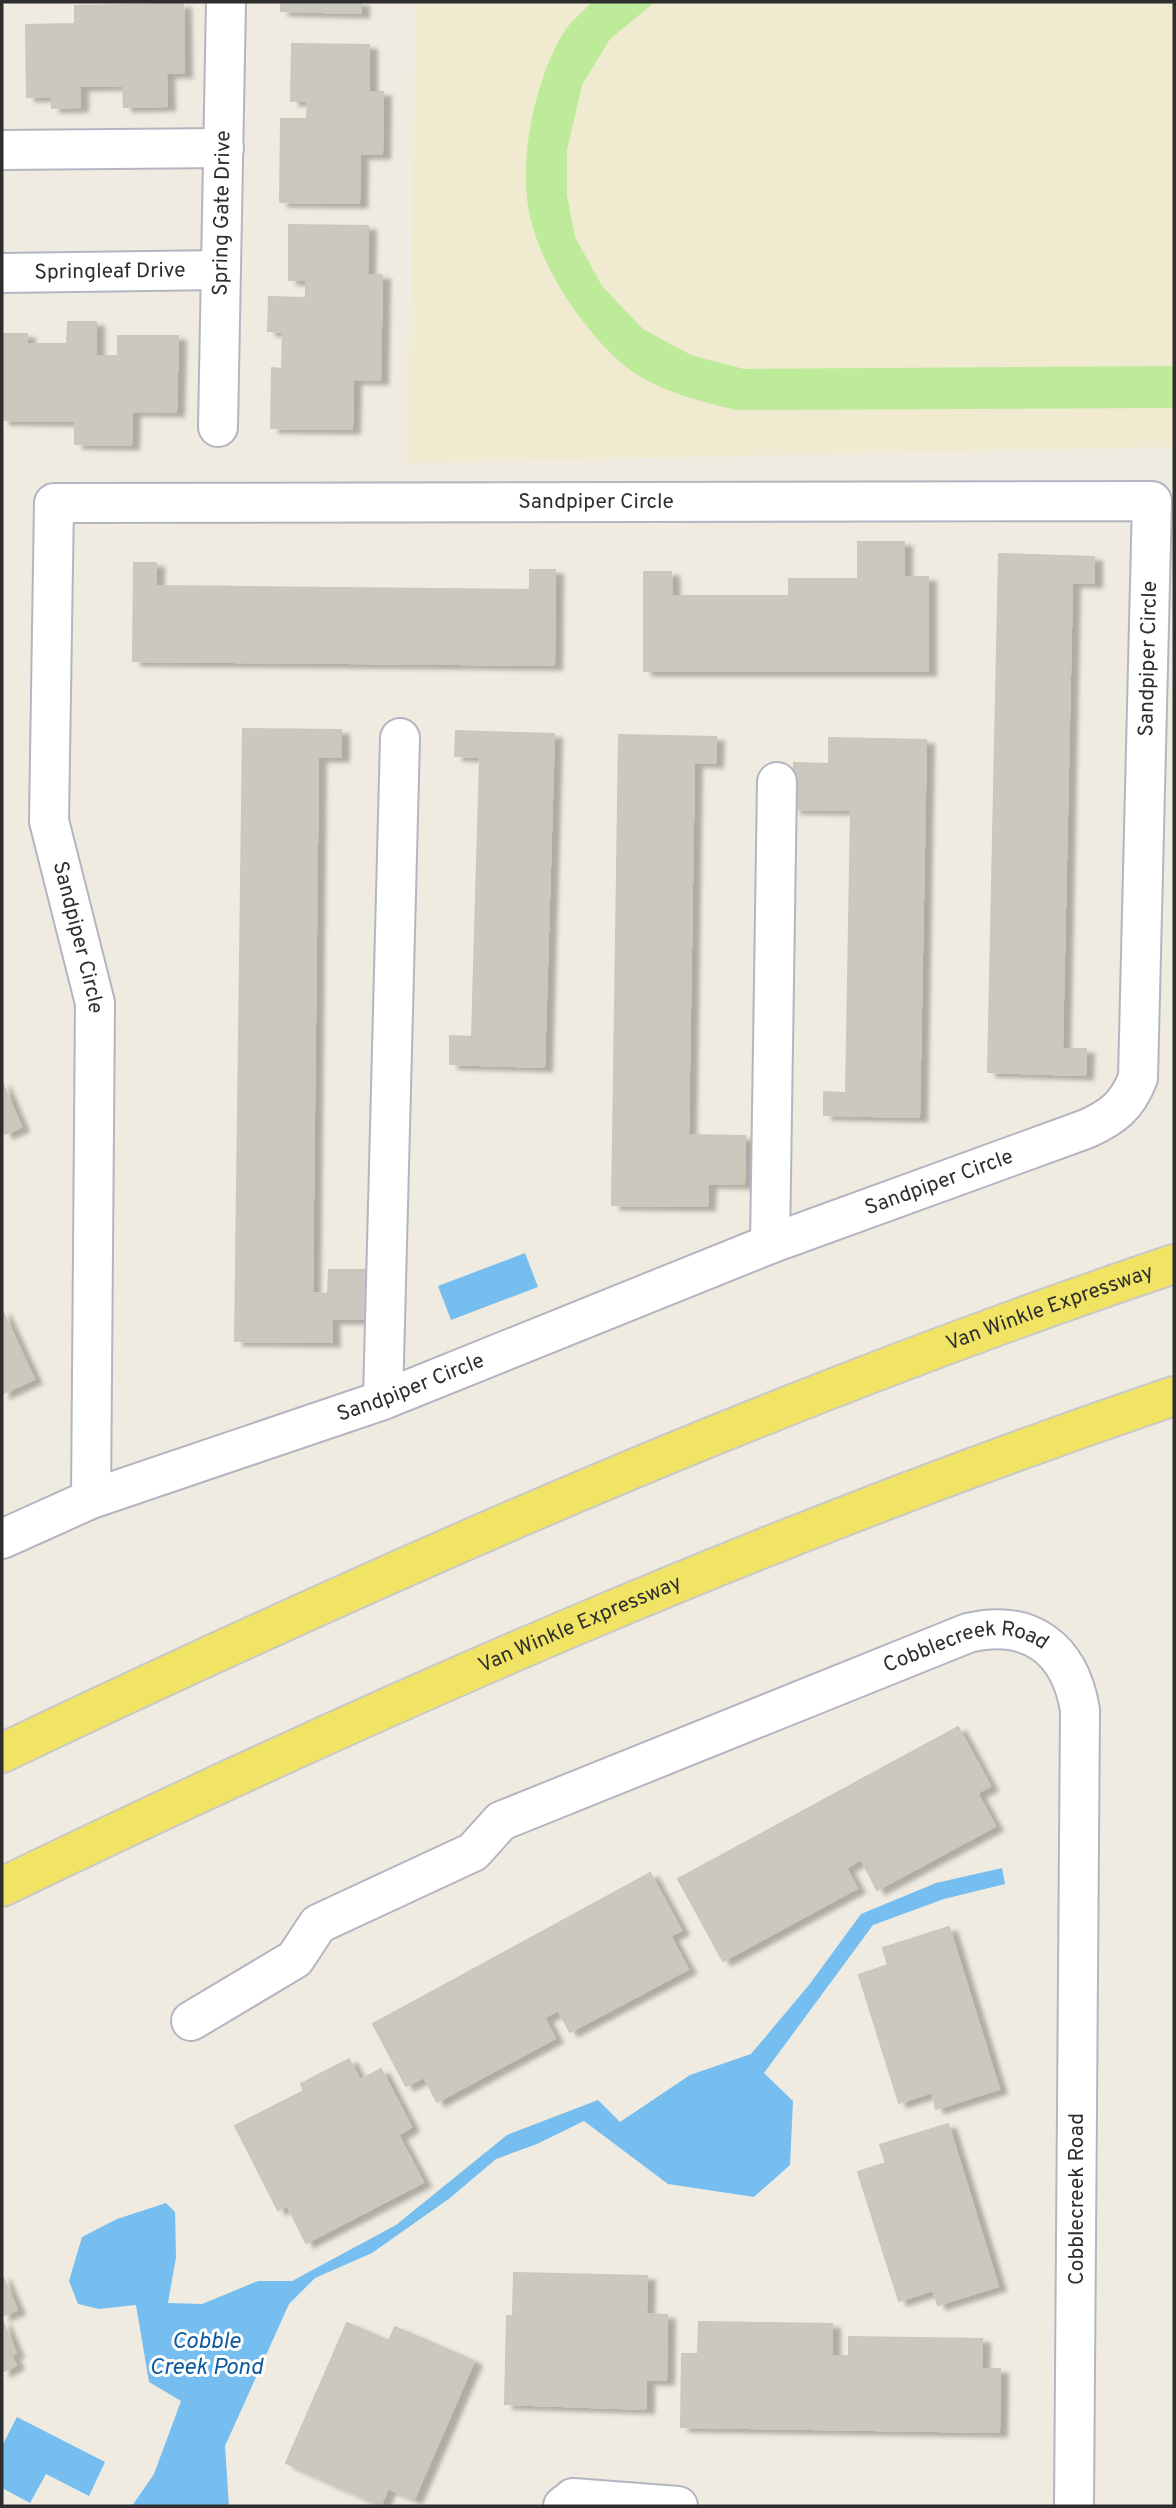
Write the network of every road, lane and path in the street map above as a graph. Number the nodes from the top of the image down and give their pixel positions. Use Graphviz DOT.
graph roads {
  1 [pos="226,2"];
  2 [pos="224,148"];
  3 [pos="2,150"];
  4 [pos="221,270"];
  5 [pos="2,273"];
  6 [pos="218,427"];
  7 [pos="400,738"];
  8 [pos="777,782"];
  9 [pos="770,1244"];
  10 [pos="1174,1264"];
  11 [pos="1174,1396"];
  12 [pos="383,1400"];
  13 [pos="91,1499"];
  14 [pos="2,1539"];
  15 [pos="2,1753"];
  16 [pos="2,1887"];
  17 [pos="191,2021"];
  18 [pos="563,2506"];
  19 [pos="678,2506"];
  20 [pos="1074,2506"];
  1 -- 2 [label="street, Spring Gate Drive"];
  2 -- 3 [label="street"];
  2 -- 4 [label="street, Spring Gate Drive"];
  4 -- 5 [label="street, Springleaf Drive"];
  4 -- 6 [label="street, Spring Gate Drive"];
  7 -- 12 [label="street"];
  8 -- 9 [label="street"];
  9 -- 12 [label="street, Sandpiper Circle"];
  9 -- 13 [label="street, Sandpiper Circle"];
  10 -- 15 [label="main road, Van Winkle Expressway"];
  11 -- 16 [label="main road, Van Winkle Expressway"];
  12 -- 13 [label="street, Sandpiper Circle"];
  13 -- 14 [label="street"];
  17 -- 20 [label="street, Cobblecreek Road"];
  18 -- 19 [label="street"];
}
